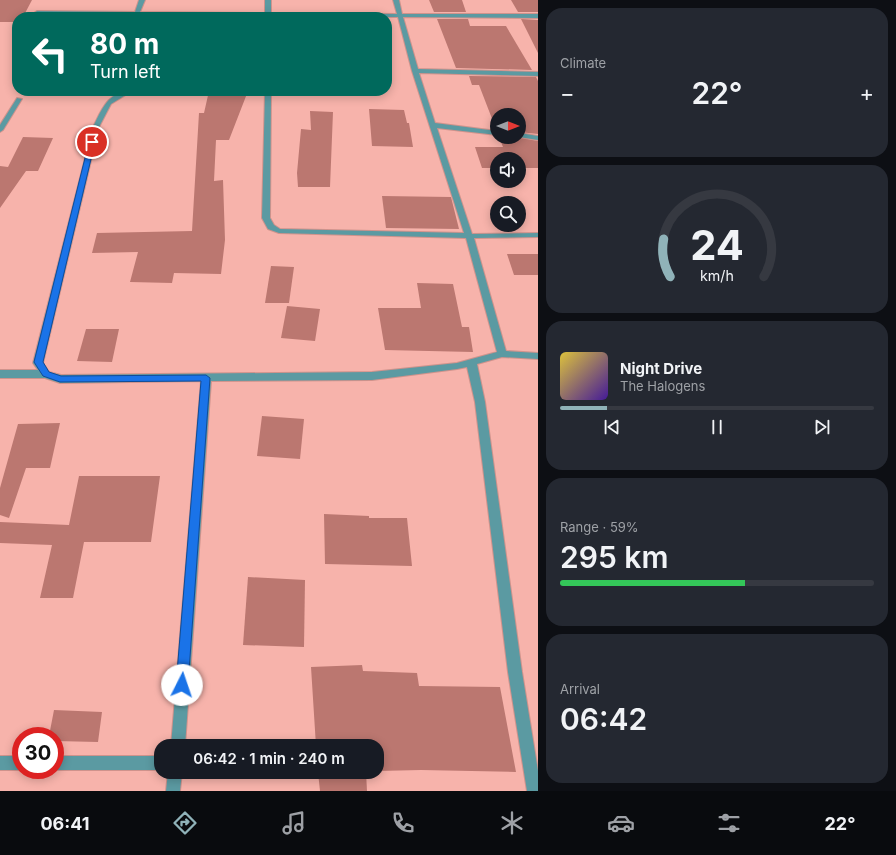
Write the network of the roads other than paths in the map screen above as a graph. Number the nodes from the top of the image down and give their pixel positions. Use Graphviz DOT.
graph roads {
  1 [pos="142,0"];
  2 [pos="268,0"];
  3 [pos="396,0"];
  4 [pos="138,12"];
  5 [pos="268,12"];
  6 [pos="392,14"];
  7 [pos="401,14"];
  8 [pos="538,16"];
  9 [pos="415,71"];
  10 [pos="538,74"];
  11 [pos="120,96"];
  12 [pos="268,96"];
  13 [pos="20,99"];
  14 [pos="433,125"];
  15 [pos="0,130"];
  16 [pos="490,132"];
  17 [pos="526,136"];
  18 [pos="538,138"];
  19 [pos="538,235"];
  20 [pos="469,236"];
  21 [pos="502,354"];
  22 [pos="538,356"];
  23 [pos="471,361"];
  24 [pos="0,374"];
  25 [pos="46,374"];
  26 [pos="206,378"];
  27 [pos="179,739"];
  28 [pos="0,763"];
  29 [pos="12,763"];
  30 [pos="64,763"];
  31 [pos="154,763"];
  32 [pos="174,779"];
  33 [pos="173,791"];
  34 [pos="534,791"];
  1 -- 4 [label="street"];
  2 -- 5 [label="street"];
  3 -- 7 [label="street"];
  6 -- 7 [label="street"];
  7 -- 8 [label="street"];
  7 -- 9 [label="street"];
  9 -- 10 [label="street"];
  9 -- 14 [label="street"];
  11 -- 25 [label="street"];
  12 -- 20 [label="street"];
  13 -- 15 [label="street"];
  14 -- 16 [label="street"];
  14 -- 20 [label="street"];
  17 -- 18 [label="street"];
  19 -- 20 [label="street"];
  20 -- 21 [label="street"];
  21 -- 22 [label="street"];
  21 -- 23 [label="street"];
  23 -- 26 [label="street"];
  23 -- 34 [label="street"];
  24 -- 25 [label="street"];
  25 -- 26 [label="street"];
  26 -- 27 [label="street"];
  28 -- 29 [label="street"];
  30 -- 31 [label="street"];
  32 -- 33 [label="street"];
}
